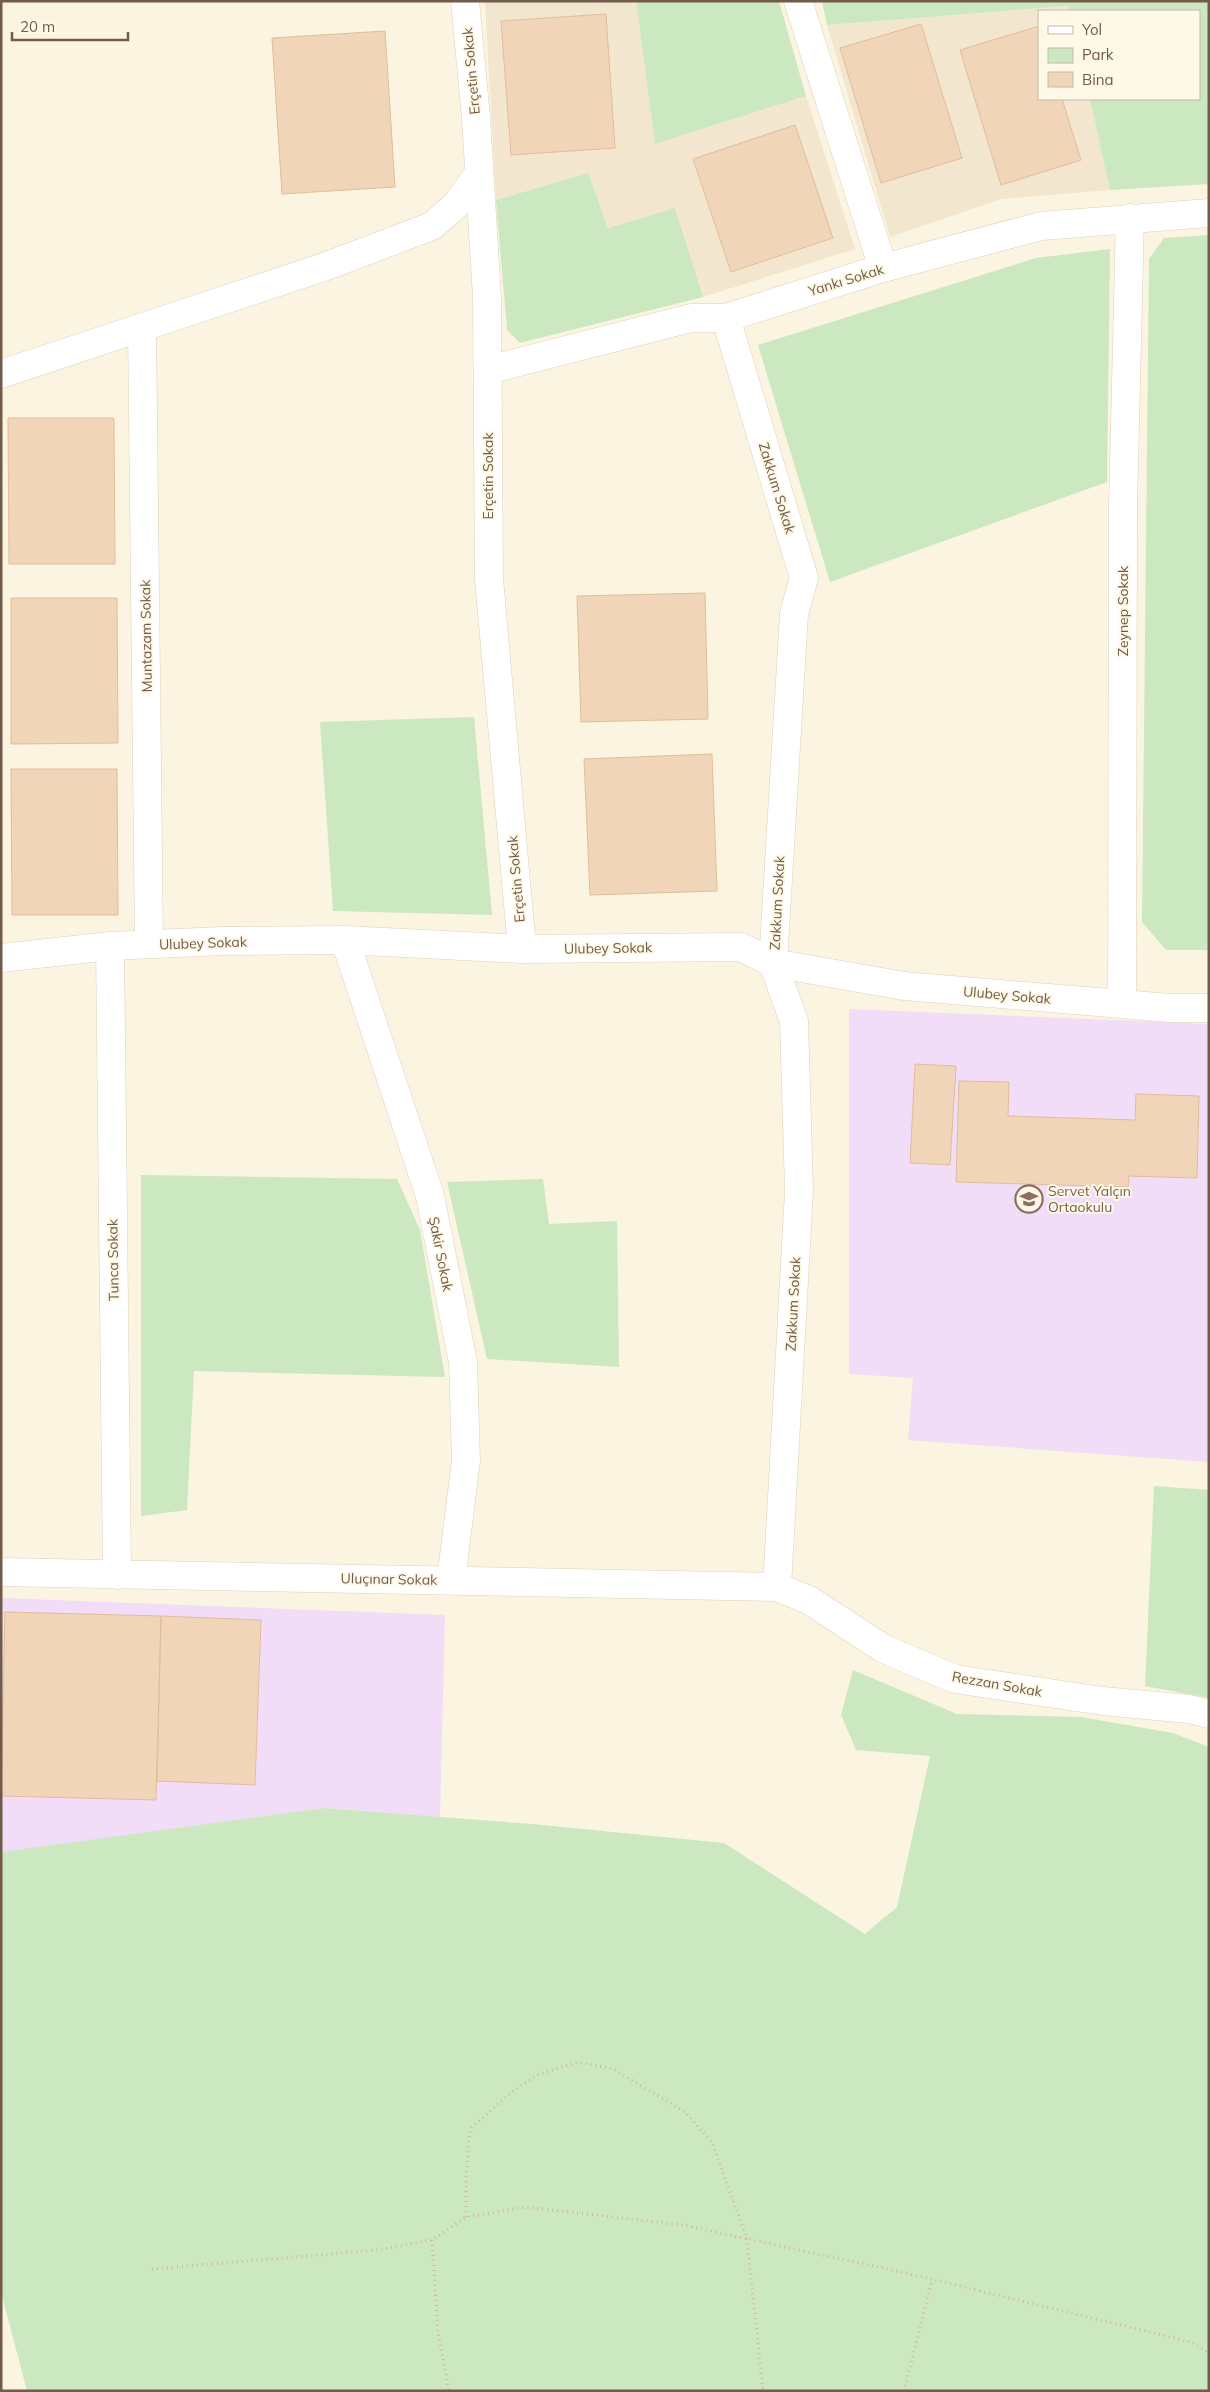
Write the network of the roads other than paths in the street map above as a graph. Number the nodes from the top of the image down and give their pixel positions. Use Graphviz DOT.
graph roads {
  1 [pos="465,1"];
  2 [pos="798,1"];
  3 [pos="479,173"];
  4 [pos="1209,213"];
  5 [pos="1130,218"];
  6 [pos="883,268"];
  7 [pos="726,318"];
  8 [pos="142,327"];
  9 [pos="488,370"];
  10 [pos="1,374"];
  11 [pos="345,940"];
  12 [pos="149,944"];
  13 [pos="110,946"];
  14 [pos="522,949"];
  15 [pos="1,958"];
  16 [pos="773,963"];
  17 [pos="1122,1004"];
  18 [pos="1209,1008"];
  19 [pos="1,1572"];
  20 [pos="116,1575"];
  21 [pos="452,1580"];
  22 [pos="776,1586"];
  23 [pos="1209,1714"];
  1 -- 3 [label="street, Erçetin Sokak"];
  2 -- 6 [label="street"];
  3 -- 8 [label="street"];
  3 -- 9 [label="street, Erçetin Sokak"];
  4 -- 5 [label="street, Yankı Sokak"];
  5 -- 6 [label="street, Yankı Sokak"];
  5 -- 17 [label="street, Zeynep Sokak"];
  6 -- 7 [label="street, Yankı Sokak"];
  7 -- 9 [label="street, Yankı Sokak"];
  7 -- 16 [label="street, Zakkum Sokak"];
  8 -- 10 [label="street"];
  8 -- 12 [label="street, Muntazam Sokak"];
  9 -- 14 [label="street, Erçetin Sokak"];
  11 -- 12 [label="street, Ulubey Sokak"];
  11 -- 14 [label="street, Ulubey Sokak"];
  11 -- 21 [label="street, Şakir Sokak"];
  12 -- 13 [label="street, Ulubey Sokak"];
  13 -- 15 [label="street, Ulubey Sokak"];
  13 -- 20 [label="street, Tunca Sokak"];
  14 -- 16 [label="street, Ulubey Sokak"];
  16 -- 17 [label="street, Ulubey Sokak"];
  16 -- 22 [label="street, Zakkum Sokak"];
  17 -- 18 [label="street, Ulubey Sokak"];
  19 -- 20 [label="street, Uluçınar Sokak"];
  20 -- 21 [label="street, Uluçınar Sokak"];
  21 -- 22 [label="street, Uluçınar Sokak"];
  22 -- 23 [label="street, Rezzan Sokak"];
}
